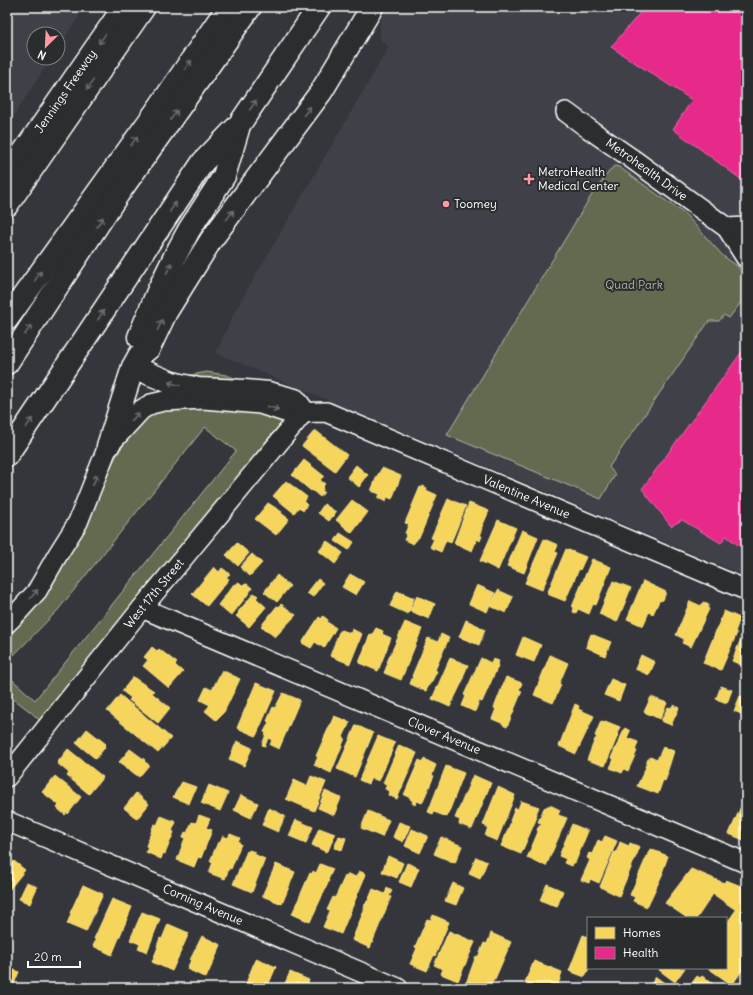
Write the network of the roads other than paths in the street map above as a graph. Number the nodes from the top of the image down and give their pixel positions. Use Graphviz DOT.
graph roads {
  1 [pos="124,7"];
  2 [pos="144,7"];
  3 [pos="228,7"];
  4 [pos="250,7"];
  5 [pos="319,7"];
  6 [pos="372,7"];
  7 [pos="77,103"];
  8 [pos="55,106"];
  9 [pos="566,112"];
  10 [pos="239,125"];
  11 [pos="7,162"];
  12 [pos="7,176"];
  13 [pos="7,185"];
  14 [pos="7,205"];
  15 [pos="746,227"];
  16 [pos="726,228"];
  17 [pos="746,258"];
  18 [pos="7,319"];
  19 [pos="136,362"];
  20 [pos="7,363"];
  21 [pos="304,412"];
  22 [pos="108,446"];
  23 [pos="7,455"];
  24 [pos="746,590"];
  25 [pos="142,608"];
  26 [pos="7,623"];
  27 [pos="7,777"];
  28 [pos="7,821"];
  29 [pos="746,863"];
  30 [pos="398,988"];
  1 -- 8 [label="highway, Jennings Freeway, one-way"];
  2 -- 7 [label="highway, one-way"];
  18 -- 3 [label="highway, one-way"];
  20 -- 4 [label="highway, one-way"];
  10 -- 5 [label="highway, one-way"];
  19 -- 6 [label="highway, one-way"];
  7 -- 13 [label="highway"];
  7 -- 14 [label="highway"];
  8 -- 11 [label="highway"];
  8 -- 12 [label="highway, Jennings Freeway"];
  9 -- 16 [label="street, Metrohealth Drive"];
  19 -- 10 [label="highway, one-way"];
  23 -- 10 [label="highway, one-way"];
  15 -- 16 [label="street"];
  16 -- 17 [label="street, Metrohealth Drive"];
  21 -- 19 [label="highway, one-way"];
  19 -- 22 [label="highway"];
  22 -- 21 [label="street, Valentine Avenue, one-way"];
  21 -- 24 [label="street, Valentine Avenue"];
  21 -- 25 [label="street, West 17th Street"];
  26 -- 22 [label="street, one-way"];
  25 -- 27 [label="street, West 17th Street"];
  25 -- 29 [label="street, Clover Avenue"];
  28 -- 30 [label="street, Corning Avenue"];
}
